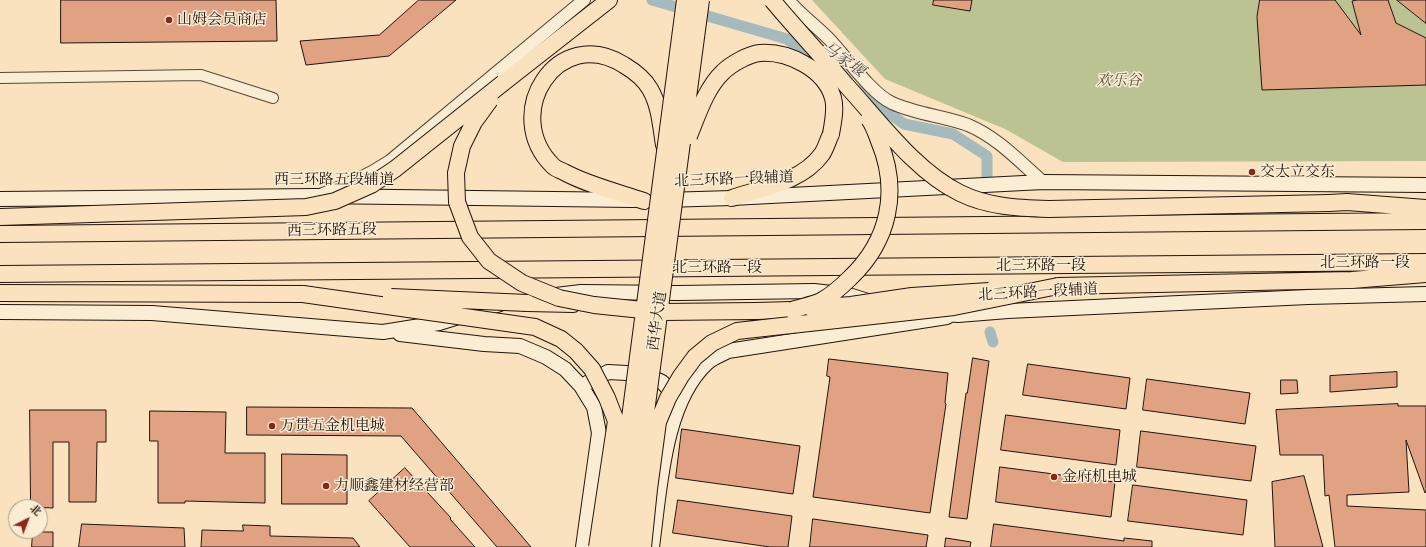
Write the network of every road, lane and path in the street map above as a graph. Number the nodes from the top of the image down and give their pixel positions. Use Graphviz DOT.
graph roads {
  1 [pos="584,0"];
  2 [pos="609,0"];
  3 [pos="685,0"];
  4 [pos="702,0"];
  5 [pos="772,0"];
  6 [pos="788,0"];
  7 [pos="0,78"];
  8 [pos="841,79"];
  9 [pos="503,83"];
  10 [pos="272,98"];
  11 [pos="665,150"];
  12 [pos="681,154"];
  13 [pos="1043,182"];
  14 [pos="1426,185"];
  15 [pos="315,196"];
  16 [pos="732,198"];
  17 [pos="0,199"];
  18 [pos="667,200"];
  19 [pos="644,201"];
  20 [pos="1426,208"];
  21 [pos="0,217"];
  22 [pos="1426,221"];
  23 [pos="0,234"];
  24 [pos="1426,262"];
  25 [pos="0,274"];
  26 [pos="1426,274"];
  27 [pos="1058,286"];
  28 [pos="0,293"];
  29 [pos="303,294"];
  30 [pos="1426,294"];
  31 [pos="594,305"];
  32 [pos="792,310"];
  33 [pos="0,312"];
  34 [pos="958,315"];
  35 [pos="383,332"];
  36 [pos="581,386"];
  37 [pos="681,402"];
  38 [pos="616,421"];
  39 [pos="658,422"];
  40 [pos="630,472"];
  41 [pos="625,509"];
  42 [pos="583,547"];
  43 [pos="598,547"];
  44 [pos="613,547"];
  45 [pos="628,547"];
  46 [pos="640,547"];
  47 [pos="643,547"];
  48 [pos="652,547"];
  1 -- 15 [label="street"];
  2 -- 9 [label="highway"];
  3 -- 11 [label="highway, 西华大道, bridge"];
  4 -- 12 [label="highway, 西华大道, bridge"];
  5 -- 8 [label="highway, bridge"];
  6 -- 13 [label="street"];
  7 -- 10 [label="street"];
  8 -- 20 [label="highway, bridge"];
  8 -- 32 [label="highway, bridge"];
  9 -- 21 [label="highway, bridge"];
  9 -- 31 [label="highway, bridge"];
  11 -- 19 [label="highway"];
  11 -- 40 [label="highway, 西华大道, bridge"];
  12 -- 16 [label="highway, bridge"];
  12 -- 40 [label="highway, 西华大道, bridge"];
  13 -- 14 [label="main road, 北三环路一段辅道"];
  13 -- 16 [label="main road, 北三环路一段辅道"];
  15 -- 17 [label="main road, 西三环路五段辅道"];
  15 -- 19 [label="main road, 西三环路五段辅道"];
  16 -- 18 [label="main road, 北三环路一段辅道"];
  18 -- 19 [label="main road, 西三环路五段辅道"];
  22 -- 23 [label="highway, 西三环路五段"];
  24 -- 25 [label="highway, 北三环路一段"];
  26 -- 27 [label="highway"];
  27 -- 32 [label="highway, bridge"];
  27 -- 39 [label="highway, bridge"];
  28 -- 29 [label="highway"];
  29 -- 31 [label="highway, bridge"];
  29 -- 38 [label="highway, bridge"];
  30 -- 34 [label="main road, 北三环路一段辅道"];
  31 -- 32 [label="highway, bridge"];
  33 -- 35 [label="main road"];
  34 -- 35 [label="main road, 北三环路一段辅道"];
  34 -- 37 [label="main road"];
  35 -- 36 [label="main road"];
  36 -- 37 [label="main road"];
  36 -- 42 [label="main road"];
  37 -- 48 [label="main road"];
  38 -- 40 [label="highway, bridge"];
  38 -- 43 [label="highway, bridge"];
  39 -- 40 [label="highway, bridge"];
  39 -- 47 [label="highway, bridge"];
  40 -- 41 [label="highway, 西华大道, bridge"];
  41 -- 43 [label="highway, bridge"];
  41 -- 44 [label="highway, 西华大道, bridge"];
  41 -- 45 [label="highway, 西华大道, bridge"];
  41 -- 46 [label="highway"];
}
